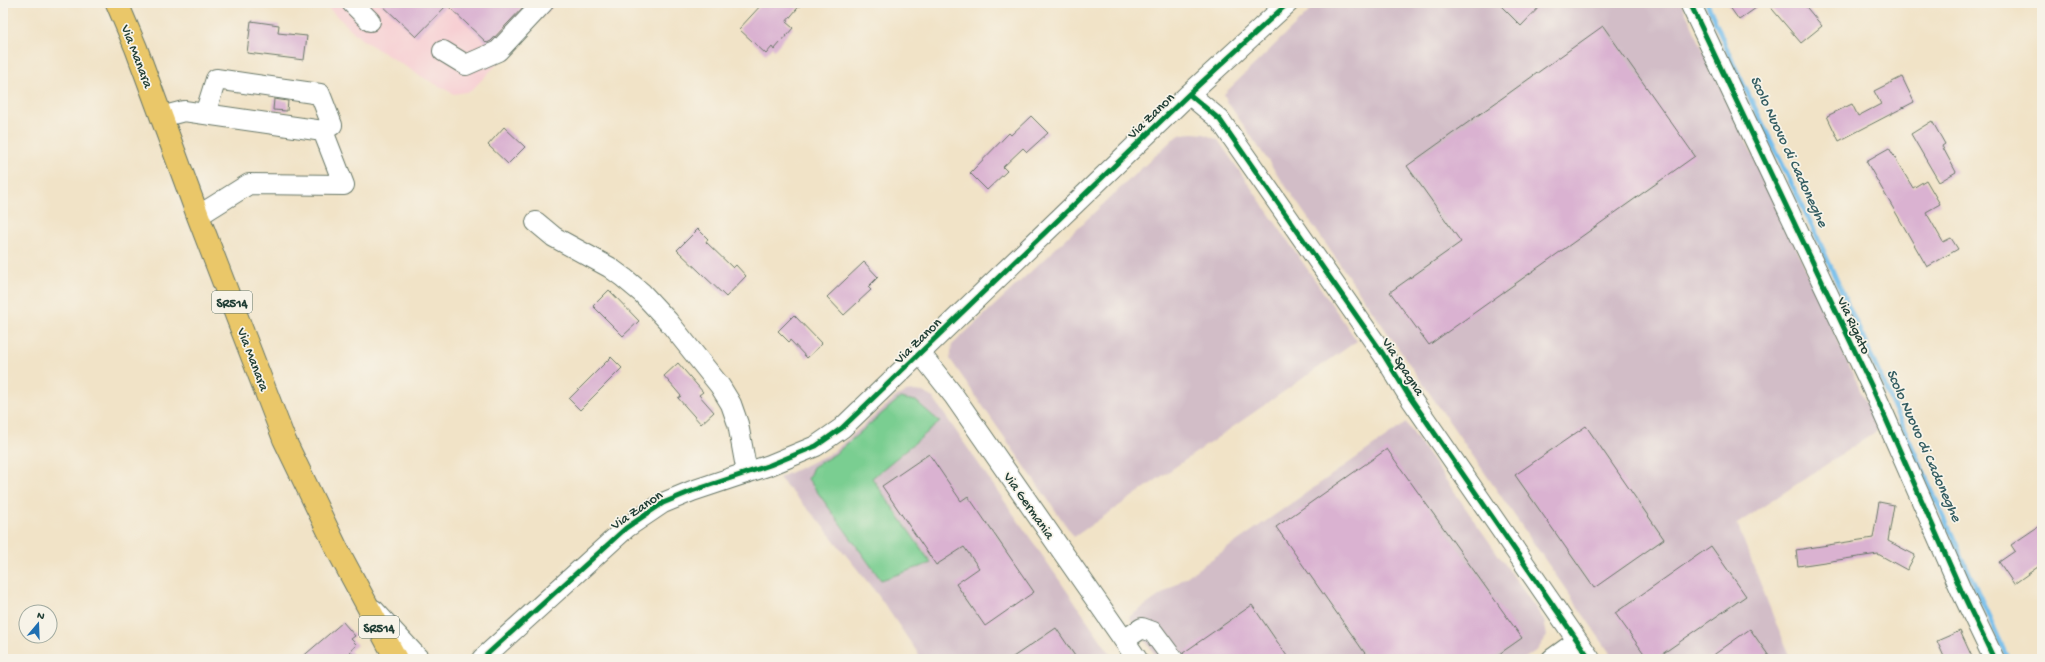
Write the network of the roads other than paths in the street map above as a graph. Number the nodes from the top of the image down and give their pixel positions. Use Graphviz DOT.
graph roads {
  1 [pos="117,3"];
  2 [pos="352,3"];
  3 [pos="543,3"];
  4 [pos="1288,3"];
  5 [pos="1690,3"];
  6 [pos="370,22"];
  7 [pos="443,51"];
  8 [pos="1189,94"];
  9 [pos="204,114"];
  10 [pos="161,117"];
  11 [pos="323,131"];
  12 [pos="198,216"];
  13 [pos="536,222"];
  14 [pos="920,353"];
  15 [pos="747,473"];
  16 [pos="361,596"];
  17 [pos="518,626"];
  18 [pos="1124,640"];
  19 [pos="1577,641"];
  20 [pos="396,659"];
  21 [pos="418,659"];
  22 [pos="472,659"];
  23 [pos="482,659"];
  24 [pos="1137,659"];
  25 [pos="1173,659"];
  26 [pos="1552,659"];
  27 [pos="1590,659"];
  28 [pos="1994,659"];
  1 -- 10 [label="main road, Via Manara / SR514"];
  2 -- 6 [label="street"];
  3 -- 7 [label="street"];
  4 -- 8 [label="street, Via Zanon"];
  5 -- 28 [label="street, Via Rigato"];
  8 -- 14 [label="street, Via Zanon"];
  8 -- 19 [label="street, Via Spagna"];
  9 -- 10 [label="street"];
  9 -- 11 [label="street"];
  9 -- 11 [label="street"];
  10 -- 12 [label="main road, Via Manara / SR514"];
  11 -- 12 [label="street"];
  12 -- 16 [label="main road, Via Manara / SR514"];
  13 -- 15 [label="street"];
  14 -- 15 [label="street, Via Zanon"];
  14 -- 18 [label="street, Via Germania"];
  15 -- 17 [label="street, Via Zanon"];
  16 -- 20 [label="main road, Via Manara / SR514"];
  16 -- 21 [label="street"];
  17 -- 22 [label="street, Via Zanon"];
  17 -- 23 [label="street, Via Zanon"];
  18 -- 24 [label="street, Via Germania"];
  18 -- 25 [label="street"];
  19 -- 26 [label="street"];
  19 -- 27 [label="street, Via Spagna"];
}
